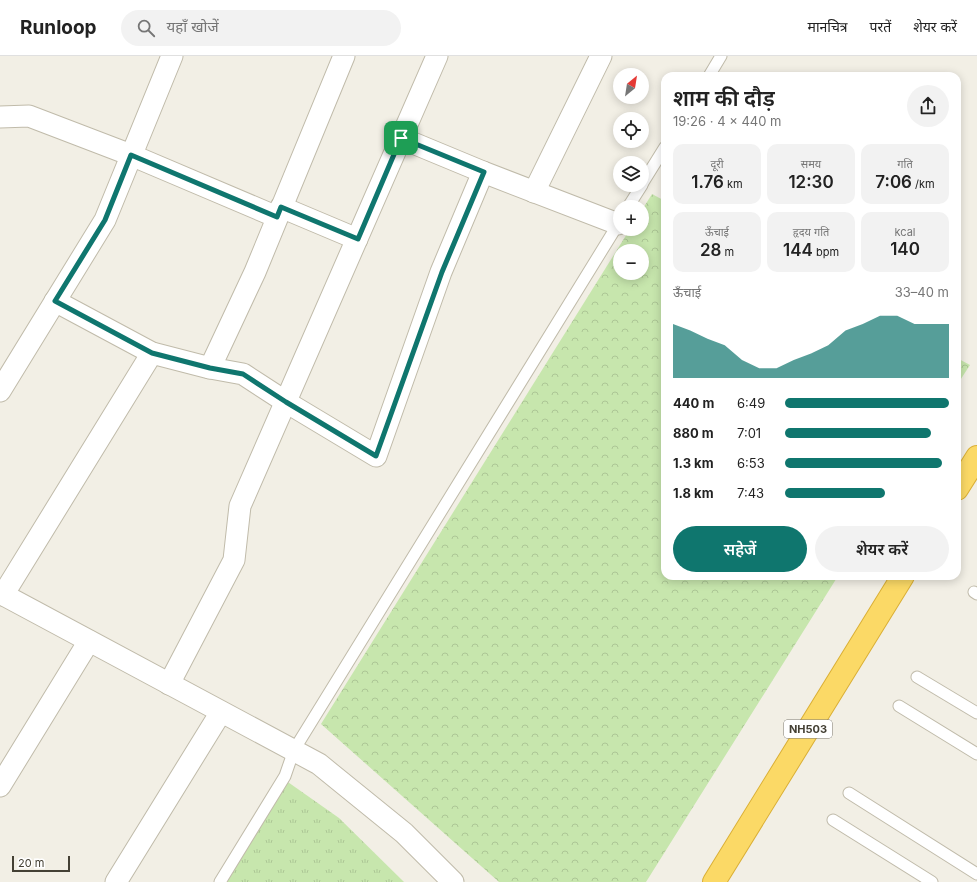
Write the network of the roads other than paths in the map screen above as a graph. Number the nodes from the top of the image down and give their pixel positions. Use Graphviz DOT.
graph roads {
  1 [pos="172,56"];
  2 [pos="344,56"];
  3 [pos="437,56"];
  4 [pos="601,56"];
  5 [pos="721,56"];
  6 [pos="711,72"];
  7 [pos="0,117"];
  8 [pos="401,138"];
  9 [pos="661,154"];
  10 [pos="131,155"];
  11 [pos="484,172"];
  12 [pos="649,173"];
  13 [pos="534,192"];
  14 [pos="279,212"];
  15 [pos="613,214"];
  16 [pos="613,232"];
  17 [pos="358,239"];
  18 [pos="55,301"];
  19 [pos="152,353"];
  20 [pos="210,368"];
  21 [pos="0,391"];
  22 [pos="286,402"];
  23 [pos="977,457"];
  24 [pos="961,483"];
  25 [pos="901,580"];
  26 [pos="1,594"];
  27 [pos="89,641"];
  28 [pos="917,678"];
  29 [pos="169,684"];
  30 [pos="899,706"];
  31 [pos="221,712"];
  32 [pos="977,713"];
  33 [pos="294,750"];
  34 [pos="977,754"];
  35 [pos="0,786"];
  36 [pos="849,793"];
  37 [pos="833,820"];
  38 [pos="977,874"];
  39 [pos="116,882"];
  40 [pos="220,882"];
  41 [pos="453,882"];
  42 [pos="714,882"];
  43 [pos="932,882"];
  1 -- 10 [label="street"];
  2 -- 14 [label="street"];
  3 -- 8 [label="street"];
  4 -- 13 [label="street"];
  5 -- 6 [label="lane"];
  7 -- 10 [label="street"];
  8 -- 11 [label="street"];
  8 -- 17 [label="street"];
  9 -- 12 [label="lane"];
  10 -- 14 [label="street"];
  10 -- 18 [label="street"];
  11 -- 13 [label="street"];
  11 -- 22 [label="street"];
  13 -- 15 [label="street"];
  14 -- 17 [label="street"];
  14 -- 20 [label="street"];
  16 -- 33 [label="lane"];
  17 -- 22 [label="street"];
  18 -- 19 [label="street"];
  18 -- 21 [label="street"];
  19 -- 20 [label="street"];
  19 -- 26 [label="street"];
  20 -- 22 [label="street"];
  22 -- 29 [label="street"];
  23 -- 24 [label="highway"];
  25 -- 42 [label="highway, NH503"];
  26 -- 27 [label="street"];
  27 -- 29 [label="street"];
  27 -- 35 [label="street"];
  28 -- 32 [label="lane"];
  29 -- 31 [label="street"];
  30 -- 34 [label="lane"];
  31 -- 33 [label="street"];
  31 -- 39 [label="street"];
  33 -- 40 [label="lane"];
  33 -- 41 [label="street"];
  36 -- 38 [label="lane"];
  37 -- 43 [label="lane"];
}
